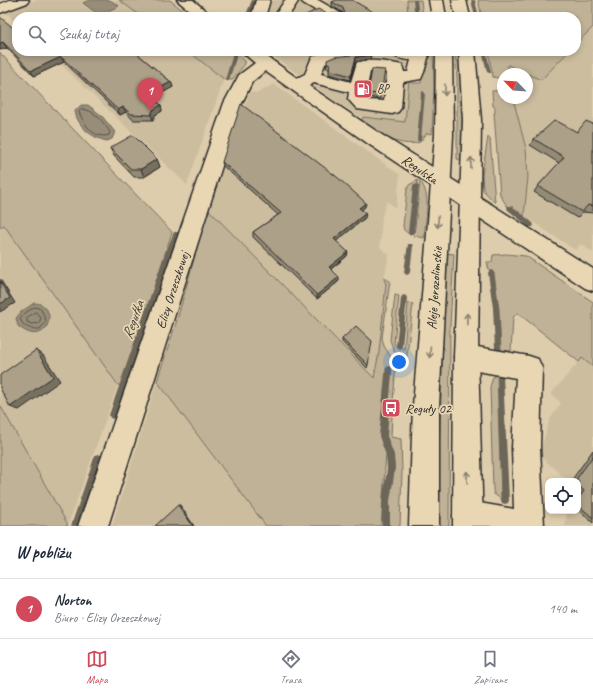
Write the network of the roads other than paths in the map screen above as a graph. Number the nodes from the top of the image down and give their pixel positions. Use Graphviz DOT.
graph roads {
  1 [pos="22,0"];
  2 [pos="184,0"];
  3 [pos="263,0"];
  4 [pos="292,0"];
  5 [pos="308,0"];
  6 [pos="436,0"];
  7 [pos="459,0"];
  8 [pos="0,9"];
  9 [pos="200,12"];
  10 [pos="259,12"];
  11 [pos="284,12"];
  12 [pos="328,12"];
  13 [pos="438,12"];
  14 [pos="462,12"];
  15 [pos="328,56"];
  16 [pos="420,56"];
  17 [pos="444,56"];
  18 [pos="467,56"];
  19 [pos="257,57"];
  20 [pos="371,58"];
  21 [pos="312,77"];
  22 [pos="391,83"];
  23 [pos="297,86"];
  24 [pos="361,89"];
  25 [pos="347,120"];
  26 [pos="441,183"];
  27 [pos="470,202"];
  28 [pos="593,281"];
  29 [pos="466,357"];
  30 [pos="468,521"];
  31 [pos="93,526"];
  32 [pos="424,526"];
  33 [pos="528,526"];
  1 -- 8 [label="main road"];
  2 -- 9 [label="main road"];
  3 -- 10 [label="main road"];
  4 -- 11 [label="main road"];
  5 -- 12 [label="main road"];
  6 -- 13 [label="main road"];
  7 -- 14 [label="main road"];
  15 -- 21 [label="main road"];
  16 -- 22 [label="main road"];
  17 -- 26 [label="main road, Aleje Jerozolimskie, one-way"];
  27 -- 18 [label="main road, one-way"];
  19 -- 23 [label="main road, Regulska"];
  19 -- 31 [label="main road, Elizy Orzeszkowej"];
  20 -- 22 [label="main road"];
  21 -- 23 [label="main road"];
  21 -- 24 [label="main road"];
  22 -- 24 [label="main road"];
  22 -- 24 [label="main road"];
  23 -- 25 [label="main road, Regulska"];
  24 -- 25 [label="main road"];
  25 -- 26 [label="main road, Regulska"];
  26 -- 27 [label="main road, Regulska"];
  26 -- 32 [label="main road, Aleje Jerozolimskie, one-way"];
  27 -- 28 [label="main road, Regulska"];
  29 -- 27 [label="main road, one-way"];
  30 -- 29 [label="main road, one-way"];
  29 -- 33 [label="main road"];
  30 -- 33 [label="main road"];
}
